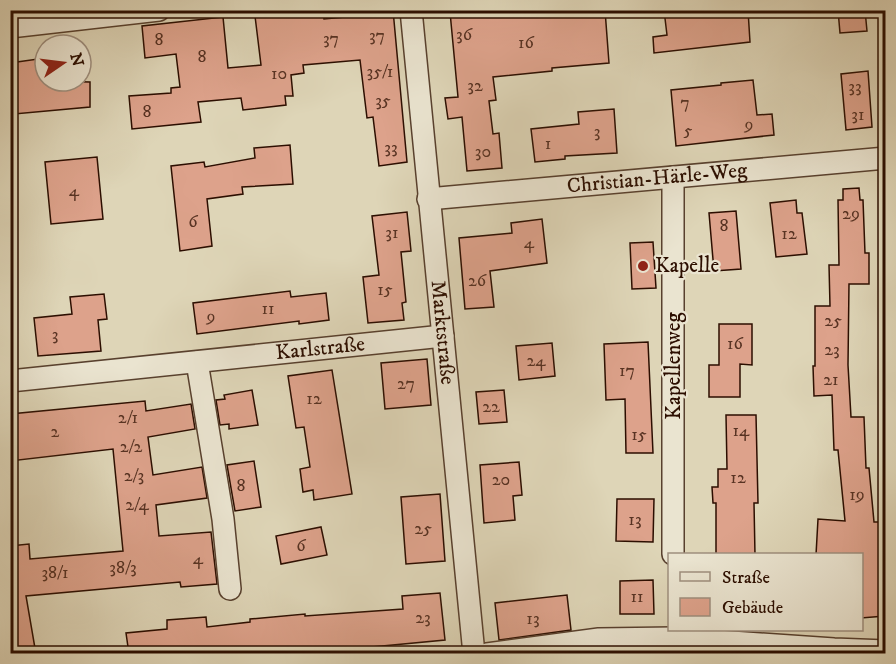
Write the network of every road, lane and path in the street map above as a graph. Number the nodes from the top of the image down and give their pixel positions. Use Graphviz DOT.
graph roads {
  1 [pos="159,10"];
  2 [pos="411,10"];
  3 [pos="10,27"];
  4 [pos="885,158"];
  5 [pos="673,177"];
  6 [pos="428,199"];
  7 [pos="443,336"];
  8 [pos="197,362"];
  9 [pos="10,381"];
  10 [pos="673,553"];
  11 [pos="230,589"];
  12 [pos="674,640"];
  13 [pos="885,651"];
  14 [pos="474,654"];
  15 [pos="487,654"];
  1 -- 3 [label="street"];
  2 -- 6 [label="street, Marktstraße"];
  4 -- 5 [label="street, Christian-Härle-Weg"];
  5 -- 6 [label="street, Christian-Härle-Weg"];
  5 -- 10 [label="street, Kapellenweg"];
  6 -- 7 [label="street, Marktstraße"];
  7 -- 8 [label="street, Karlstraße"];
  7 -- 14 [label="street, Marktstraße"];
  8 -- 9 [label="street, Karlstraße"];
  8 -- 11 [label="street"];
  12 -- 13 [label="street"];
  12 -- 15 [label="street"];
}
